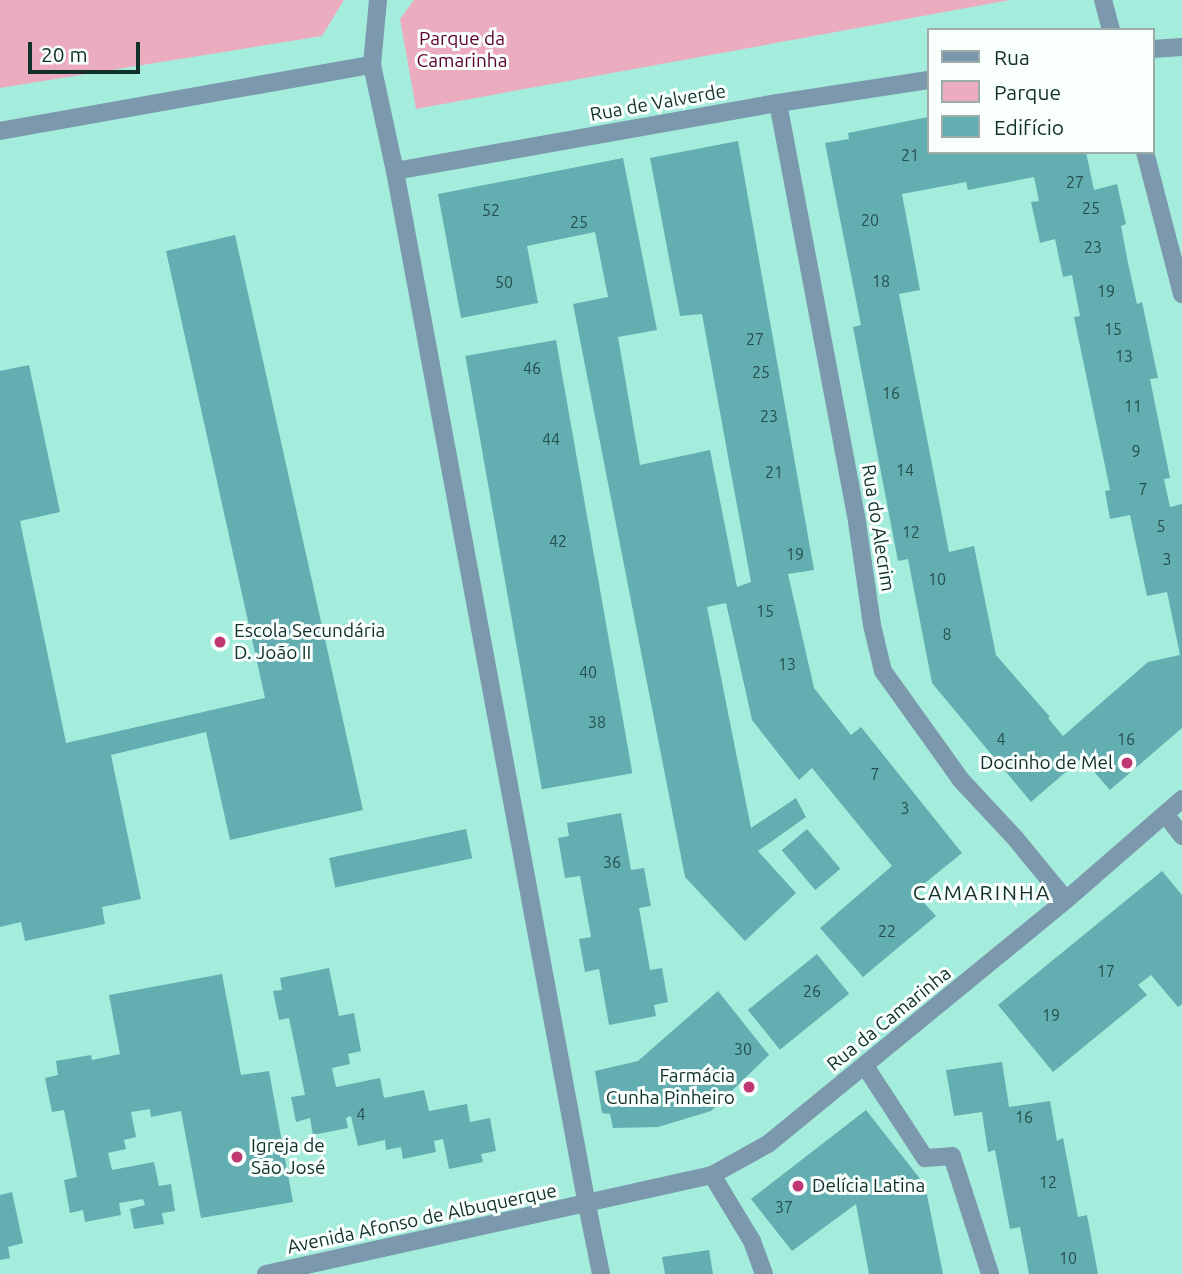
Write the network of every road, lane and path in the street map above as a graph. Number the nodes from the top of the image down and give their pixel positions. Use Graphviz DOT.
graph roads {
  1 [pos="378,0"];
  2 [pos="1103,0"];
  3 [pos="1110,28"];
  4 [pos="1182,47"];
  5 [pos="1154,49"];
  6 [pos="372,65"];
  7 [pos="926,80"];
  8 [pos="778,103"];
  9 [pos="61,120"];
  10 [pos="0,123"];
  11 [pos="0,131"];
  12 [pos="1146,154"];
  13 [pos="395,171"];
  14 [pos="1182,294"];
  15 [pos="1182,799"];
  16 [pos="1165,814"];
  17 [pos="1182,836"];
  18 [pos="1066,900"];
  19 [pos="865,1066"];
  20 [pos="712,1175"];
  21 [pos="587,1205"];
  22 [pos="266,1274"];
  23 [pos="601,1274"];
  24 [pos="764,1274"];
  25 [pos="990,1274"];
  1 -- 6 [label="street"];
  2 -- 3 [label="street"];
  4 -- 5 [label="street"];
  6 -- 9 [label="street"];
  6 -- 13 [label="street"];
  7 -- 8 [label="street, Rua de Valverde"];
  8 -- 13 [label="street, Rua de Valverde"];
  8 -- 18 [label="street, Rua do Alecrim"];
  9 -- 10 [label="street"];
  9 -- 11 [label="street"];
  12 -- 14 [label="street"];
  13 -- 21 [label="street"];
  15 -- 16 [label="street, Rua da Camarinha"];
  16 -- 17 [label="street"];
  16 -- 18 [label="street, Rua da Camarinha"];
  18 -- 19 [label="street, Rua da Camarinha"];
  19 -- 20 [label="street, Rua da Camarinha"];
  19 -- 25 [label="street"];
  20 -- 21 [label="street, Rua da Camarinha"];
  20 -- 24 [label="street"];
  21 -- 22 [label="street, Avenida Afonso de Albuquerque"];
  21 -- 23 [label="street"];
}
